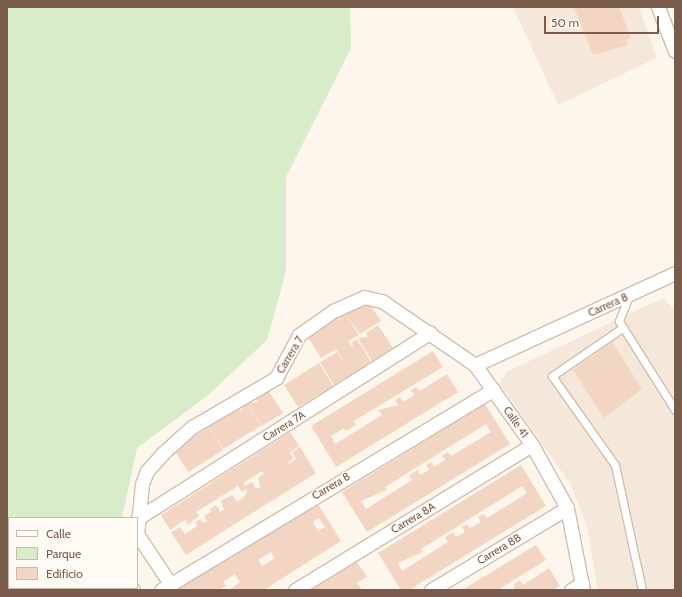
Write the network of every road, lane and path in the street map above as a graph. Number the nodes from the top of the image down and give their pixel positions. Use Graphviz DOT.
graph roads {
  1 [pos="658,7"];
  2 [pos="675,51"];
  3 [pos="675,273"];
  4 [pos="629,296"];
  5 [pos="382,301"];
  6 [pos="622,328"];
  7 [pos="430,333"];
  8 [pos="475,365"];
  9 [pos="493,390"];
  10 [pos="675,410"];
  11 [pos="532,445"];
  12 [pos="567,508"];
  13 [pos="138,518"];
  14 [pos="138,537"];
  15 [pos="165,586"];
  16 [pos="578,588"];
  17 [pos="295,590"];
  18 [pos="431,590"];
  19 [pos="642,590"];
  1 -- 2 [label="street"];
  3 -- 4 [label="street, Carrera 8"];
  4 -- 6 [label="lane"];
  4 -- 8 [label="street, Carrera 8"];
  5 -- 7 [label="street, Calle 41"];
  5 -- 13 [label="street, Carrera 7"];
  6 -- 10 [label="lane"];
  6 -- 19 [label="lane"];
  7 -- 8 [label="street, Calle 41"];
  7 -- 13 [label="street, Carrera 7A"];
  8 -- 9 [label="street, Calle 41"];
  9 -- 11 [label="street, Calle 41"];
  9 -- 15 [label="street, Carrera 8"];
  11 -- 12 [label="street, Calle 41"];
  11 -- 17 [label="street, Carrera 8A"];
  12 -- 16 [label="street, Calle 41"];
  12 -- 18 [label="street, Carrera 8B"];
  14 -- 15 [label="street, Carrera 8"];
}
